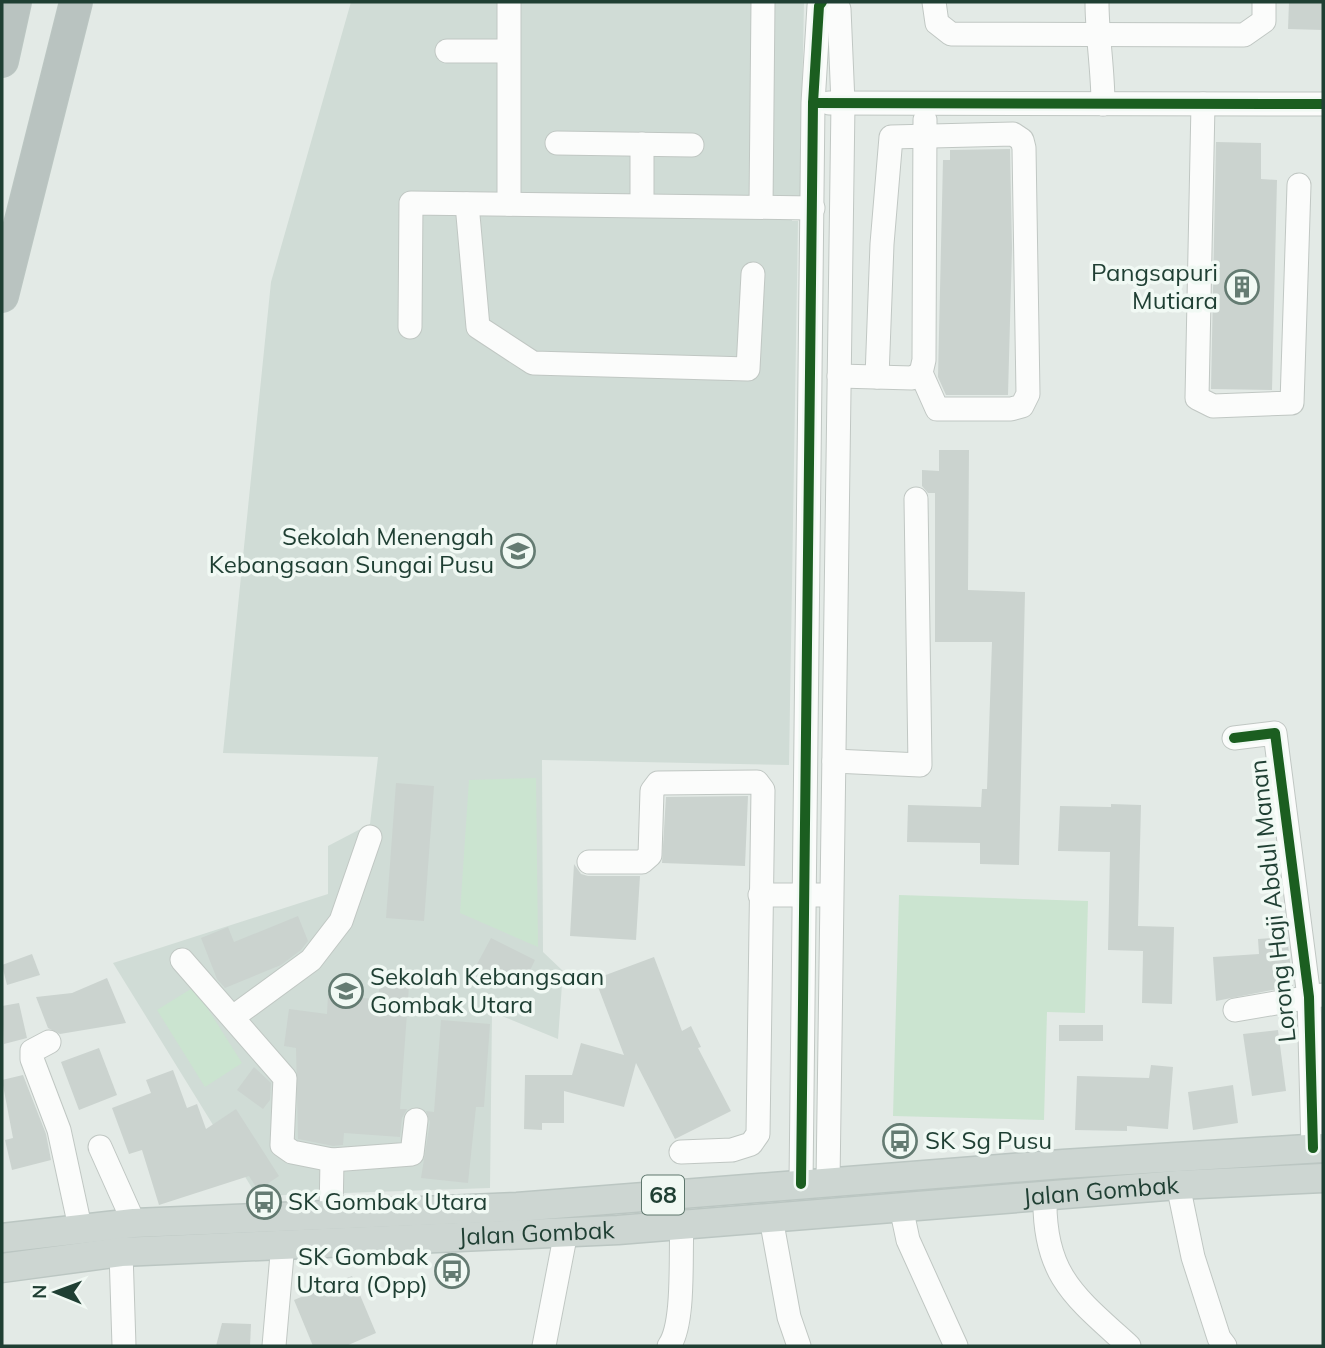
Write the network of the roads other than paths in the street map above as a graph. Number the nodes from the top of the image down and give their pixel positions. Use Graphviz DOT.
graph roads {
  1 [pos="15,2"];
  2 [pos="76,2"];
  3 [pos="509,2"];
  4 [pos="763,2"];
  5 [pos="822,2"];
  6 [pos="834,2"];
  7 [pos="934,2"];
  8 [pos="1097,2"];
  9 [pos="1264,2"];
  10 [pos="1097,37"];
  11 [pos="447,51"];
  12 [pos="508,51"];
  13 [pos="2,61"];
  14 [pos="813,103"];
  15 [pos="843,103"];
  16 [pos="924,103"];
  17 [pos="1095,104"];
  18 [pos="1203,104"];
  19 [pos="1323,104"];
  20 [pos="925,135"];
  21 [pos="557,143"];
  22 [pos="642,144"];
  23 [pos="692,145"];
  24 [pos="1299,185"];
  25 [pos="467,204"];
  26 [pos="509,204"];
  27 [pos="642,205"];
  28 [pos="761,206"];
  29 [pos="813,208"];
  30 [pos="753,274"];
  31 [pos="2,296"];
  32 [pos="410,327"];
  33 [pos="921,373"];
  34 [pos="839,376"];
  35 [pos="877,377"];
  36 [pos="916,499"];
  37 [pos="809,524"];
  38 [pos="837,525"];
  39 [pos="1234,738"];
  40 [pos="834,761"];
  41 [pos="370,837"];
  42 [pos="589,862"];
  43 [pos="760,895"];
  44 [pos="805,895"];
  45 [pos="832,895"];
  46 [pos="182,960"];
  47 [pos="1316,996"];
  48 [pos="1235,1010"];
  49 [pos="233,1017"];
  50 [pos="49,1042"];
  51 [pos="416,1120"];
  52 [pos="100,1147"];
  53 [pos="1318,1148"];
  54 [pos="681,1152"];
  55 [pos="332,1160"];
  56 [pos="1323,1178"];
  57 [pos="815,1183"];
  58 [pos="1178,1185"];
  59 [pos="1045,1196"];
  60 [pos="901,1207"];
  61 [pos="331,1214"];
  62 [pos="771,1219"];
  63 [pos="134,1223"];
  64 [pos="682,1224"];
  65 [pos="80,1227"];
  66 [pos="566,1232"];
  67 [pos="2,1238"];
  68 [pos="277,1244"];
  69 [pos="121,1252"];
  70 [pos="2,1268"];
  71 [pos="676,1343"];
  72 [pos="124,1346"];
  73 [pos="261,1346"];
  74 [pos="274,1346"];
  75 [pos="544,1346"];
  76 [pos="799,1346"];
  77 [pos="956,1346"];
  78 [pos="1129,1346"];
  79 [pos="1225,1346"];
  1 -- 13 [label="highway"];
  2 -- 31 [label="highway"];
  3 -- 12 [label="street"];
  4 -- 28 [label="street"];
  5 -- 14 [label="street"];
  6 -- 15 [label="street"];
  7 -- 10 [label="street"];
  8 -- 10 [label="street"];
  9 -- 10 [label="street"];
  10 -- 17 [label="street"];
  11 -- 12 [label="street"];
  12 -- 26 [label="street"];
  14 -- 15 [label="street"];
  14 -- 29 [label="street"];
  15 -- 16 [label="street"];
  15 -- 34 [label="street"];
  16 -- 17 [label="street"];
  16 -- 20 [label="street"];
  17 -- 18 [label="street"];
  18 -- 19 [label="street"];
  18 -- 24 [label="street"];
  20 -- 33 [label="street"];
  20 -- 33 [label="street"];
  20 -- 35 [label="street"];
  21 -- 22 [label="street"];
  22 -- 23 [label="street"];
  22 -- 27 [label="street"];
  25 -- 26 [label="street"];
  25 -- 30 [label="street"];
  25 -- 32 [label="street"];
  26 -- 27 [label="street"];
  27 -- 28 [label="street"];
  28 -- 29 [label="street"];
  29 -- 37 [label="street"];
  33 -- 35 [label="street"];
  34 -- 35 [label="street"];
  34 -- 38 [label="street"];
  36 -- 40 [label="street"];
  37 -- 38 [label="street"];
  37 -- 44 [label="street"];
  38 -- 40 [label="street"];
  39 -- 47 [label="street, Lorong Haji Abdul Manan"];
  40 -- 45 [label="street"];
  41 -- 49 [label="street"];
  42 -- 43 [label="street"];
  43 -- 44 [label="street"];
  43 -- 54 [label="street"];
  44 -- 45 [label="street"];
  44 -- 57 [label="street"];
  45 -- 57 [label="street"];
  46 -- 49 [label="street"];
  47 -- 48 [label="street"];
  47 -- 53 [label="street, Lorong Haji Abdul Manan"];
  49 -- 55 [label="street"];
  50 -- 65 [label="street"];
  51 -- 55 [label="street"];
  52 -- 63 [label="street"];
  53 -- 57 [label="main road, Jalan Gombak / 68"];
  55 -- 61 [label="street"];
  56 -- 58 [label="main road, Jalan Gombak / 68"];
  57 -- 61 [label="main road, Jalan Gombak / 68"];
  58 -- 59 [label="main road, Jalan Gombak / 68"];
  58 -- 79 [label="street"];
  59 -- 60 [label="main road, Jalan Gombak / 68"];
  59 -- 78 [label="street"];
  60 -- 62 [label="main road, Jalan Gombak / 68"];
  60 -- 77 [label="street"];
  61 -- 63 [label="main road, Jalan Gombak / 68"];
  62 -- 64 [label="main road, Jalan Gombak / 68"];
  62 -- 76 [label="street"];
  63 -- 65 [label="main road, Jalan Gombak / 68"];
  64 -- 66 [label="main road, Jalan Gombak / 68"];
  64 -- 71 [label="street"];
  65 -- 67 [label="main road, Jalan Gombak / 68"];
  66 -- 68 [label="main road, Jalan Gombak / 68"];
  66 -- 75 [label="street"];
  68 -- 69 [label="main road, Jalan Gombak / 68"];
  68 -- 73 [label="street"];
  68 -- 74 [label="street"];
  69 -- 70 [label="main road, Jalan Gombak / 68"];
  69 -- 72 [label="street"];
}
